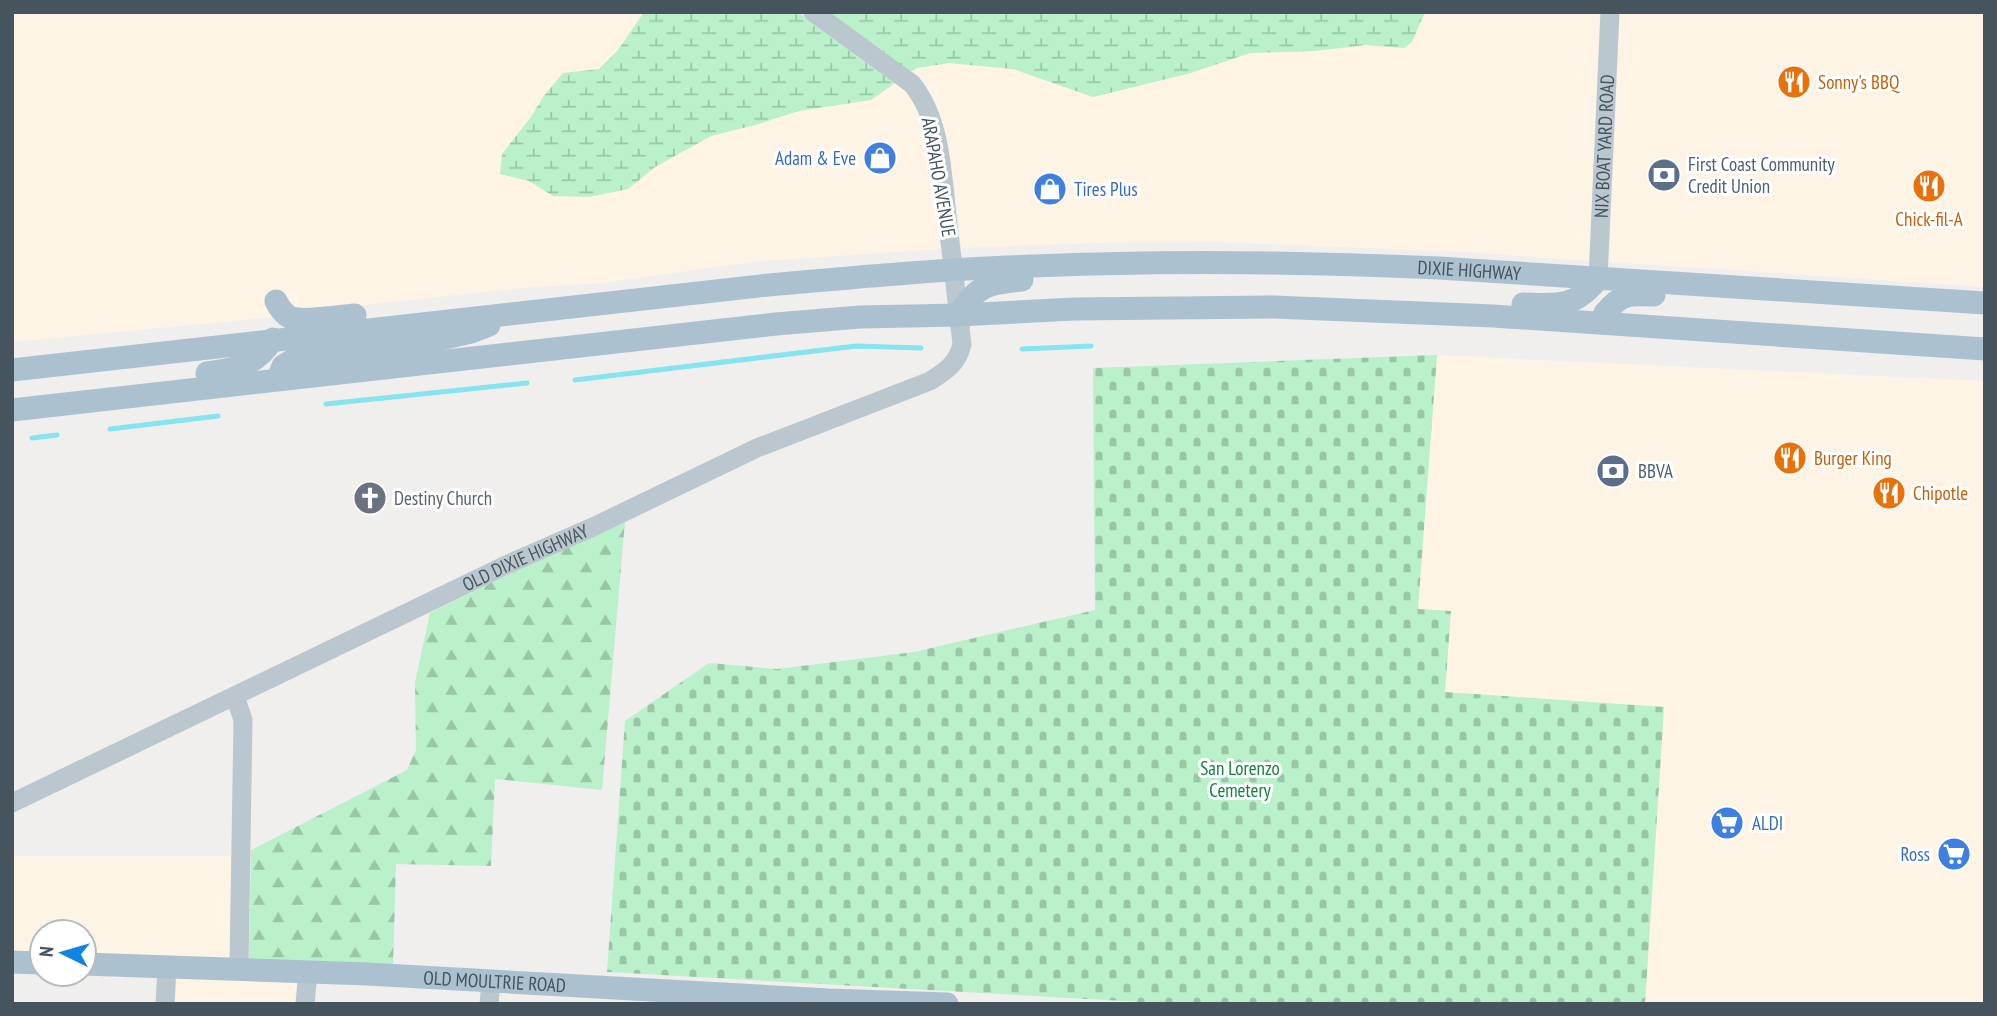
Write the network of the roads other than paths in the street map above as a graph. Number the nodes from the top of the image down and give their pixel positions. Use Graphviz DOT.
graph roads {
  1 [pos="813,12"];
  2 [pos="1610,12"];
  3 [pos="954,271"];
  4 [pos="1487,271"];
  5 [pos="1598,278"];
  6 [pos="1937,300"];
  7 [pos="276,301"];
  8 [pos="605,303"];
  9 [pos="1985,303"];
  10 [pos="1331,309"];
  11 [pos="525,312"];
  12 [pos="1605,313"];
  13 [pos="959,315"];
  14 [pos="1642,327"];
  15 [pos="273,339"];
  16 [pos="1985,349"];
  17 [pos="141,356"];
  18 [pos="12,370"];
  19 [pos="278,379"];
  20 [pos="12,383"];
  21 [pos="12,409"];
  22 [pos="235,696"];
  23 [pos="12,803"];
  24 [pos="98,965"];
  25 [pos="167,967"];
  26 [pos="239,968"];
  27 [pos="307,972"];
  28 [pos="490,993"];
  29 [pos="165,1004"];
  30 [pos="305,1004"];
  31 [pos="947,1004"];
  1 -- 3 [label="street, ARAPAHO AVENUE"];
  2 -- 5 [label="street, NIX BOAT YARD ROAD"];
  3 -- 4 [label="main road, DIXIE HIGHWAY"];
  3 -- 8 [label="main road, DIXIE HIGHWAY"];
  3 -- 13 [label="street, OLD DIXIE HIGHWAY"];
  4 -- 5 [label="main road, DIXIE HIGHWAY"];
  4 -- 13 [label="main road"];
  5 -- 6 [label="main road, DIXIE HIGHWAY"];
  5 -- 10 [label="main road"];
  5 -- 12 [label="main road"];
  6 -- 9 [label="main road, DIXIE HIGHWAY"];
  6 -- 12 [label="main road"];
  7 -- 8 [label="main road"];
  8 -- 11 [label="main road, DIXIE HIGHWAY"];
  10 -- 13 [label="main road"];
  10 -- 14 [label="main road"];
  11 -- 15 [label="main road"];
  11 -- 19 [label="main road"];
  12 -- 14 [label="main road"];
  13 -- 19 [label="main road"];
  13 -- 22 [label="street, OLD DIXIE HIGHWAY"];
  14 -- 16 [label="main road"];
  15 -- 17 [label="main road"];
  15 -- 19 [label="street"];
  15 -- 21 [label="main road"];
  17 -- 18 [label="main road"];
  17 -- 20 [label="main road"];
  19 -- 21 [label="main road"];
  22 -- 23 [label="street, OLD DIXIE HIGHWAY"];
  22 -- 26 [label="street"];
  24 -- 25 [label="main road, OLD MOULTRIE ROAD"];
  25 -- 26 [label="main road, OLD MOULTRIE ROAD"];
  25 -- 29 [label="street"];
  26 -- 27 [label="main road, OLD MOULTRIE ROAD"];
  27 -- 28 [label="main road, OLD MOULTRIE ROAD"];
  27 -- 30 [label="street"];
  28 -- 31 [label="main road, OLD MOULTRIE ROAD"];
}
